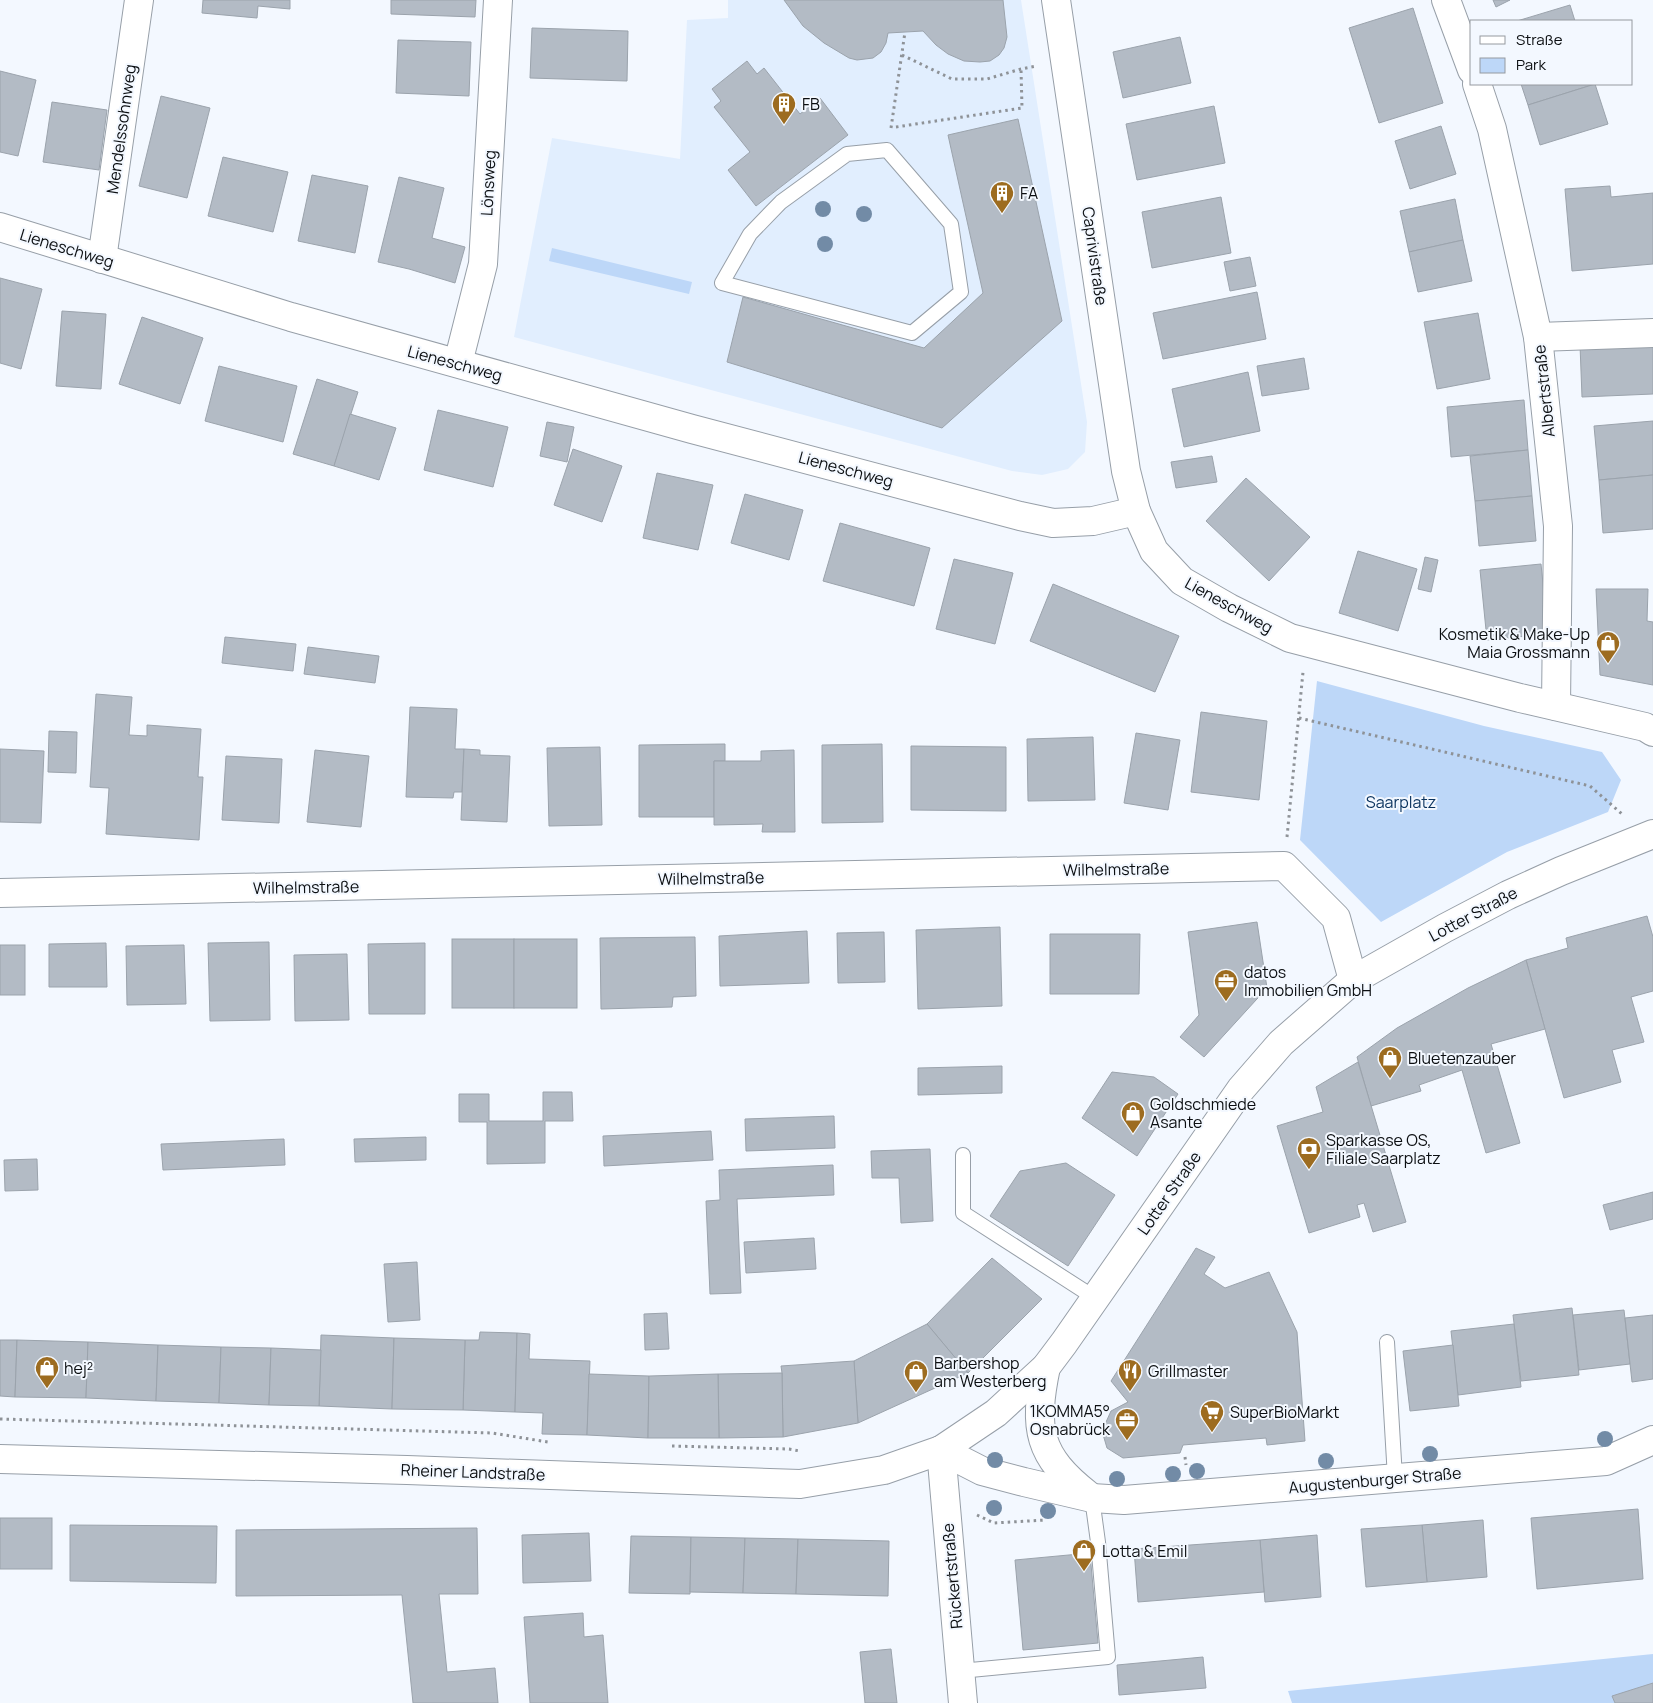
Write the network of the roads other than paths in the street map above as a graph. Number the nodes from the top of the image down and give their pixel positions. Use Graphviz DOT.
graph roads {
  1 [pos="139,0"];
  2 [pos="498,0"];
  3 [pos="1056,0"];
  4 [pos="1446,0"];
  5 [pos="1470,65"];
  6 [pos="1476,85"];
  7 [pos="0,227"];
  8 [pos="102,258"];
  9 [pos="722,283"];
  10 [pos="1653,333"];
  11 [pos="1538,337"];
  12 [pos="458,363"];
  13 [pos="1136,511"];
  14 [pos="1556,706"];
  15 [pos="1653,732"];
  16 [pos="1650,835"];
  17 [pos="0,893"];
  18 [pos="1353,980"];
  19 [pos="963,1155"];
  20 [pos="1095,1298"];
  21 [pos="1387,1342"];
  22 [pos="1046,1367"];
  23 [pos="1653,1440"];
  24 [pos="941,1450"];
  25 [pos="0,1459"];
  26 [pos="1395,1478"];
  27 [pos="1092,1498"];
  28 [pos="960,1671"];
  29 [pos="963,1703"];
  1 -- 8 [label="street, Mendelssohnweg"];
  2 -- 12 [label="street, Lönsweg"];
  3 -- 13 [label="street, Caprivistraße"];
  4 -- 5 [label="street"];
  6 -- 11 [label="street, Albertstraße"];
  7 -- 8 [label="street, Lieneschweg"];
  8 -- 12 [label="street, Lieneschweg"];
  9 -- 9 [label="lane"];
  10 -- 11 [label="street"];
  11 -- 14 [label="street, Albertstraße"];
  12 -- 13 [label="street, Lieneschweg"];
  13 -- 14 [label="street, Lieneschweg"];
  14 -- 15 [label="street, Lieneschweg"];
  16 -- 18 [label="street, Lotter Straße"];
  17 -- 18 [label="street, Wilhelmstraße"];
  18 -- 20 [label="street, Lotter Straße"];
  19 -- 20 [label="lane"];
  20 -- 22 [label="street, Lotter Straße"];
  21 -- 26 [label="lane"];
  22 -- 24 [label="street, Lotter Straße"];
  22 -- 27 [label="street"];
  23 -- 26 [label="street, Augustenburger Straße"];
  24 -- 25 [label="street, Rheiner Landstraße"];
  24 -- 27 [label="street, Augustenburger Straße"];
  24 -- 28 [label="street, Rückertstraße"];
  26 -- 27 [label="street, Augustenburger Straße"];
  27 -- 28 [label="lane"];
  28 -- 29 [label="street, Rückertstraße"];
}
